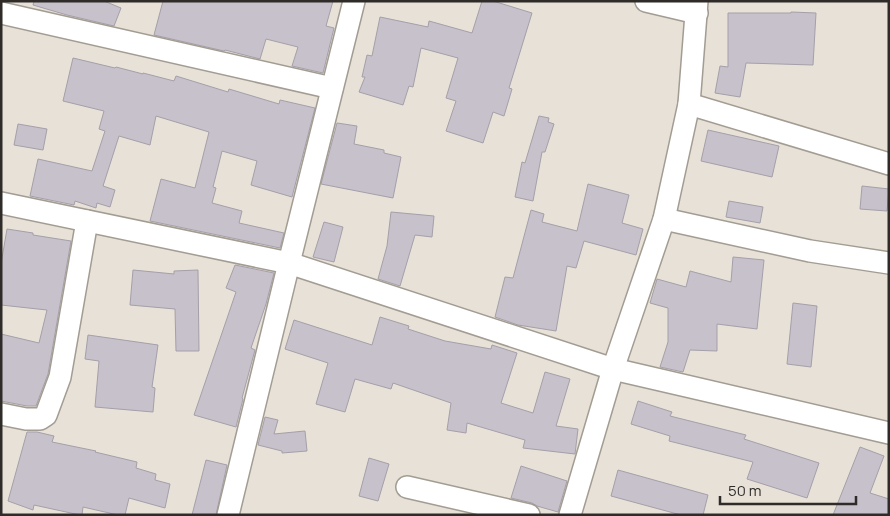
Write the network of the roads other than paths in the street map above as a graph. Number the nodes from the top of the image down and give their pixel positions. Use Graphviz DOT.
graph roads {
  1 [pos="354,1"];
  2 [pos="646,1"];
  3 [pos="697,7"];
  4 [pos="1,13"];
  5 [pos="332,88"];
  6 [pos="689,104"];
  7 [pos="889,164"];
  8 [pos="1,203"];
  9 [pos="664,220"];
  10 [pos="87,221"];
  11 [pos="289,263"];
  12 [pos="889,263"];
  13 [pos="612,369"];
  14 [pos="1,414"];
  15 [pos="889,433"];
  16 [pos="407,487"];
  17 [pos="228,515"];
  18 [pos="529,515"];
  19 [pos="570,515"];
  1 -- 5 [label="street"];
  2 -- 3 [label="street"];
  3 -- 6 [label="street"];
  4 -- 5 [label="street"];
  5 -- 11 [label="street"];
  6 -- 7 [label="street"];
  6 -- 9 [label="street"];
  8 -- 10 [label="street"];
  9 -- 12 [label="street"];
  9 -- 13 [label="street"];
  10 -- 11 [label="street"];
  10 -- 14 [label="street"];
  11 -- 13 [label="street"];
  11 -- 17 [label="street"];
  13 -- 15 [label="street"];
  13 -- 19 [label="street"];
  16 -- 18 [label="street"];
}
